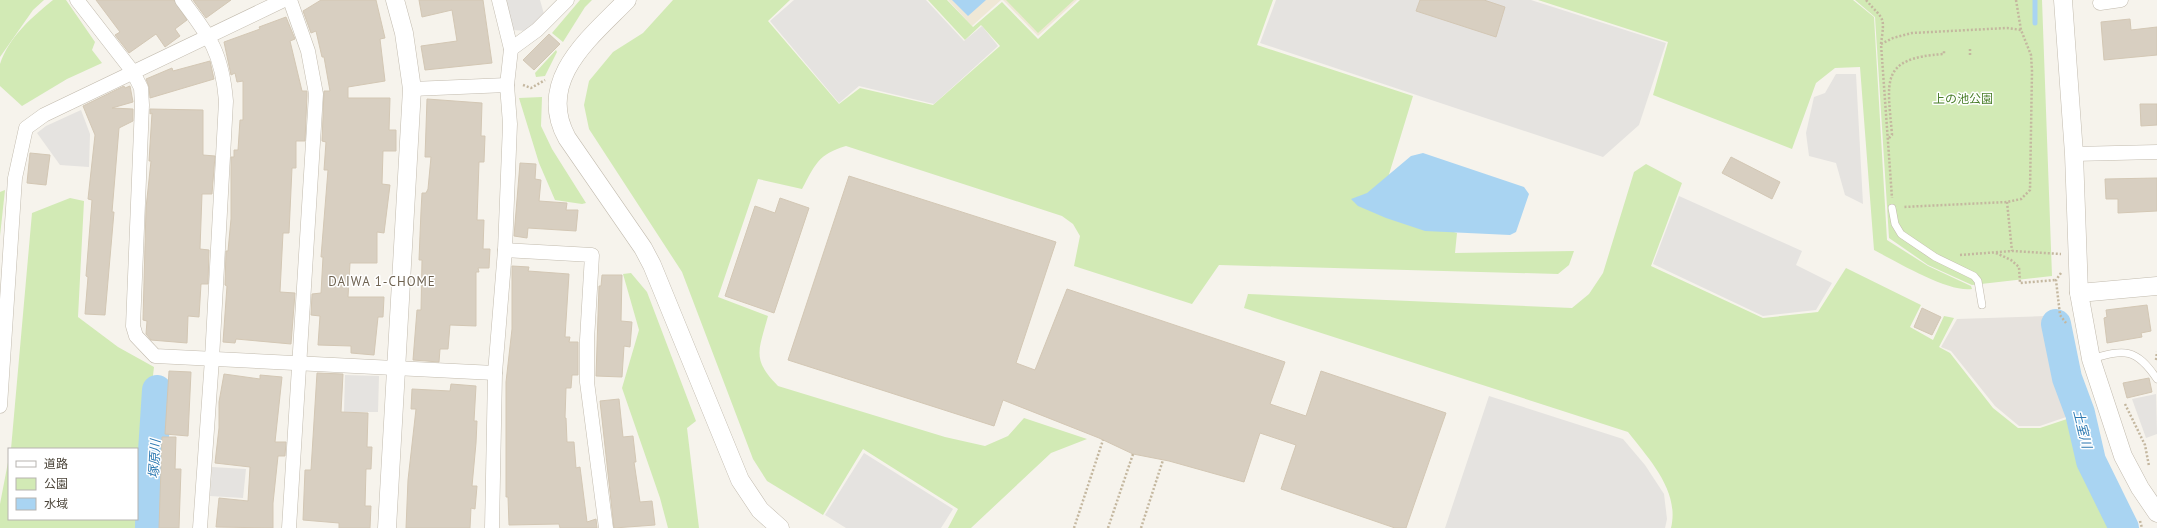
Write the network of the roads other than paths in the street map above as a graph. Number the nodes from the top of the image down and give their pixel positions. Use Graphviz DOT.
graph roads {
  1 [pos="77,0"];
  2 [pos="182,0"];
  3 [pos="284,0"];
  4 [pos="290,0"];
  5 [pos="395,0"];
  6 [pos="499,0"];
  7 [pos="567,0"];
  8 [pos="627,0"];
  9 [pos="2063,0"];
  10 [pos="2121,0"];
  11 [pos="2100,3"];
  12 [pos="209,36"];
  13 [pos="510,49"];
  14 [pos="132,72"];
  15 [pos="507,85"];
  16 [pos="412,89"];
  17 [pos="2157,152"];
  18 [pos="2074,154"];
  19 [pos="1892,208"];
  20 [pos="505,250"];
  21 [pos="2157,286"];
  22 [pos="2079,293"];
  23 [pos="1982,305"];
  24 [pos="212,359"];
  25 [pos="2091,360"];
  26 [pos="299,364"];
  27 [pos="396,368"];
  28 [pos="494,373"];
  29 [pos="2157,379"];
  30 [pos="0,406"];
  31 [pos="2157,513"];
  32 [pos="200,528"];
  33 [pos="289,528"];
  34 [pos="387,528"];
  35 [pos="492,528"];
  36 [pos="606,528"];
  37 [pos="780,528"];
  1 -- 14 [label="street"];
  2 -- 12 [label="street"];
  3 -- 12 [label="street"];
  4 -- 26 [label="street"];
  5 -- 16 [label="street"];
  6 -- 13 [label="street"];
  7 -- 13 [label="street"];
  8 -- 37 [label="street"];
  9 -- 18 [label="street"];
  10 -- 11 [label="street"];
  12 -- 14 [label="street"];
  12 -- 24 [label="street"];
  13 -- 15 [label="street"];
  14 -- 24 [label="street"];
  14 -- 30 [label="street"];
  15 -- 16 [label="street"];
  15 -- 20 [label="street"];
  16 -- 27 [label="street"];
  17 -- 18 [label="street"];
  18 -- 22 [label="street"];
  19 -- 23 [label="lane"];
  20 -- 28 [label="street"];
  20 -- 36 [label="street"];
  21 -- 22 [label="street"];
  22 -- 25 [label="street"];
  24 -- 26 [label="street"];
  24 -- 32 [label="street"];
  25 -- 29 [label="lane"];
  25 -- 31 [label="street"];
  26 -- 27 [label="street"];
  26 -- 33 [label="street"];
  27 -- 28 [label="street"];
  27 -- 34 [label="street"];
  28 -- 35 [label="street"];
}
